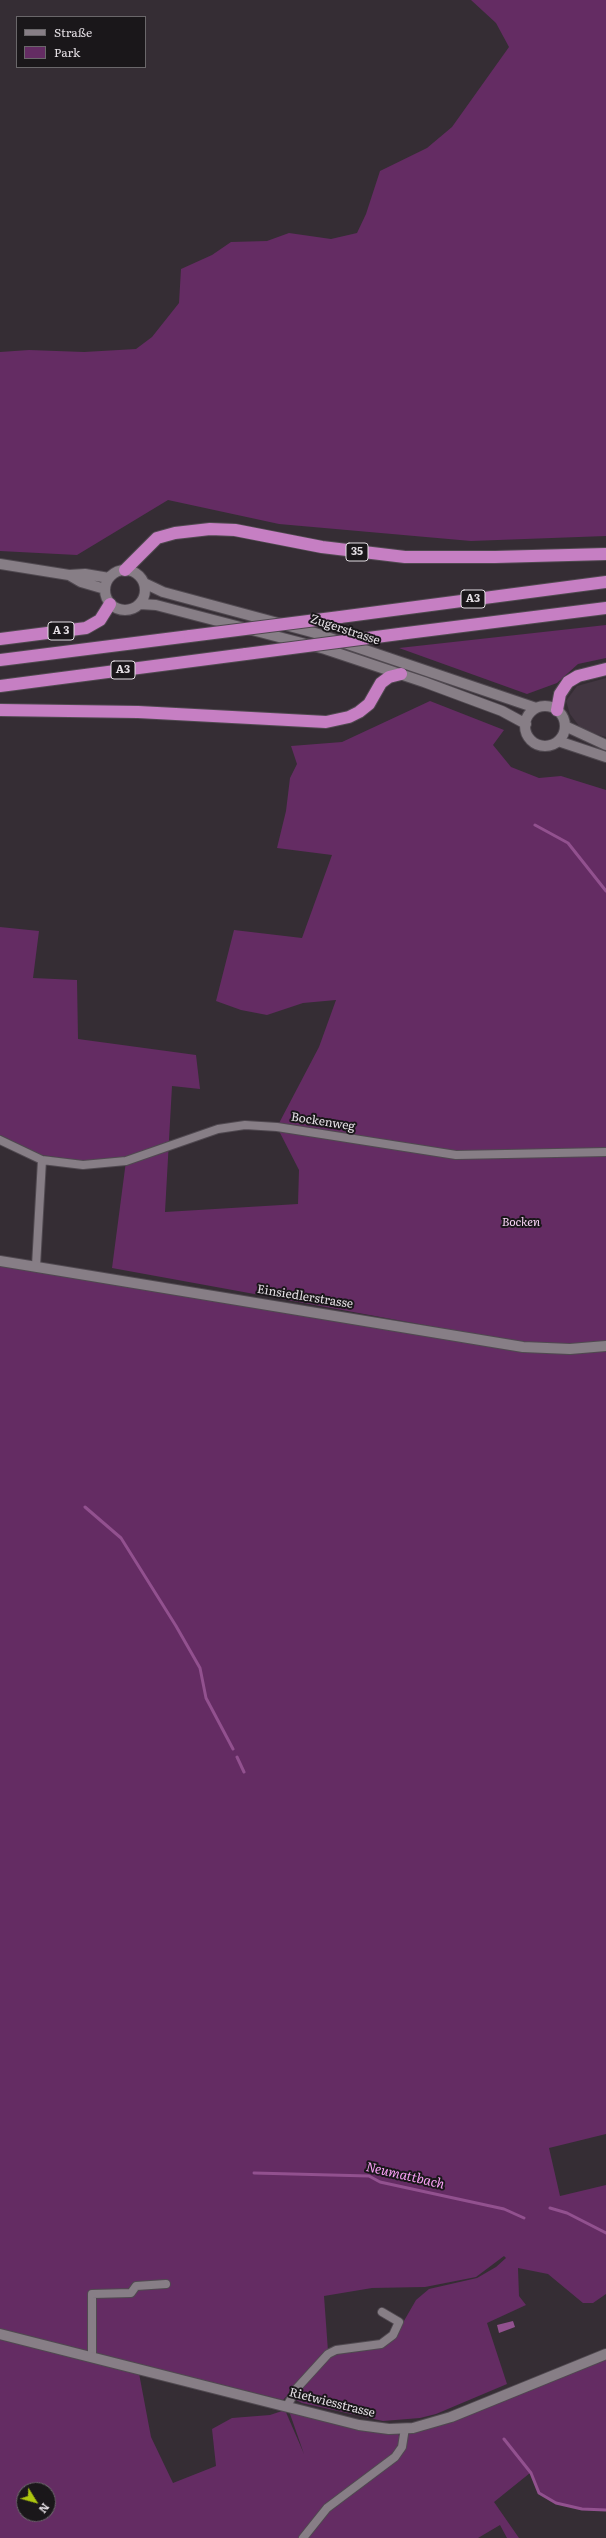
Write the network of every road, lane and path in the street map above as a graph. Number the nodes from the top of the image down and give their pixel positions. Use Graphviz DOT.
graph roads {
  1 [pos="606,554"];
  2 [pos="0,564"];
  3 [pos="125,570"];
  4 [pos="69,575"];
  5 [pos="109,578"];
  6 [pos="606,582"];
  7 [pos="144,583"];
  8 [pos="105,589"];
  9 [pos="110,604"];
  10 [pos="140,604"];
  11 [pos="606,608"];
  12 [pos="0,639"];
  13 [pos="0,660"];
  14 [pos="606,669"];
  15 [pos="401,674"];
  16 [pos="0,686"];
  17 [pos="536,708"];
  18 [pos="0,710"];
  19 [pos="557,710"];
  20 [pos="526,724"];
  21 [pos="565,726"];
  22 [pos="558,741"];
  23 [pos="606,745"];
  24 [pos="606,758"];
  25 [pos="0,1140"];
  26 [pos="606,1152"];
  27 [pos="42,1160"];
  28 [pos="0,1261"];
  29 [pos="36,1266"];
  30 [pos="606,1346"];
  31 [pos="166,2284"];
  32 [pos="382,2312"];
  33 [pos="0,2334"];
  34 [pos="606,2354"];
  35 [pos="92,2357"];
  36 [pos="287,2406"];
  37 [pos="405,2428"];
  38 [pos="302,2538"];
  1 -- 3 [label="highway, 35"];
  2 -- 4 [label="main road"];
  3 -- 5 [label="main road"];
  3 -- 7 [label="main road, Zugerstrasse"];
  4 -- 5 [label="main road"];
  4 -- 8 [label="main road"];
  5 -- 8 [label="main road"];
  6 -- 13 [label="highway, A3, bridge"];
  7 -- 10 [label="main road"];
  7 -- 17 [label="main road, Zugerstrasse"];
  8 -- 9 [label="main road"];
  9 -- 10 [label="main road, Zugerstrasse"];
  9 -- 12 [label="highway, A 3"];
  10 -- 15 [label="main road, Zugerstrasse"];
  11 -- 16 [label="highway, A3, bridge"];
  14 -- 19 [label="highway"];
  15 -- 18 [label="highway"];
  15 -- 20 [label="main road, Zugerstrasse"];
  17 -- 19 [label="main road, Zugerstrasse"];
  17 -- 20 [label="main road"];
  19 -- 21 [label="main road"];
  20 -- 22 [label="main road"];
  21 -- 22 [label="main road"];
  21 -- 23 [label="main road"];
  22 -- 24 [label="main road"];
  25 -- 27 [label="street, Bockenweg"];
  26 -- 27 [label="street, Bockenweg"];
  27 -- 29 [label="street"];
  28 -- 29 [label="main road, Einsiedlerstrasse"];
  29 -- 30 [label="main road, Einsiedlerstrasse"];
  31 -- 35 [label="street"];
  32 -- 36 [label="street"];
  33 -- 35 [label="main road, Rietwiesstrasse"];
  34 -- 37 [label="main road, Rietwiesstrasse"];
  35 -- 36 [label="main road, Rietwiesstrasse"];
  36 -- 37 [label="main road, Rietwiesstrasse"];
  37 -- 38 [label="street"];
}
